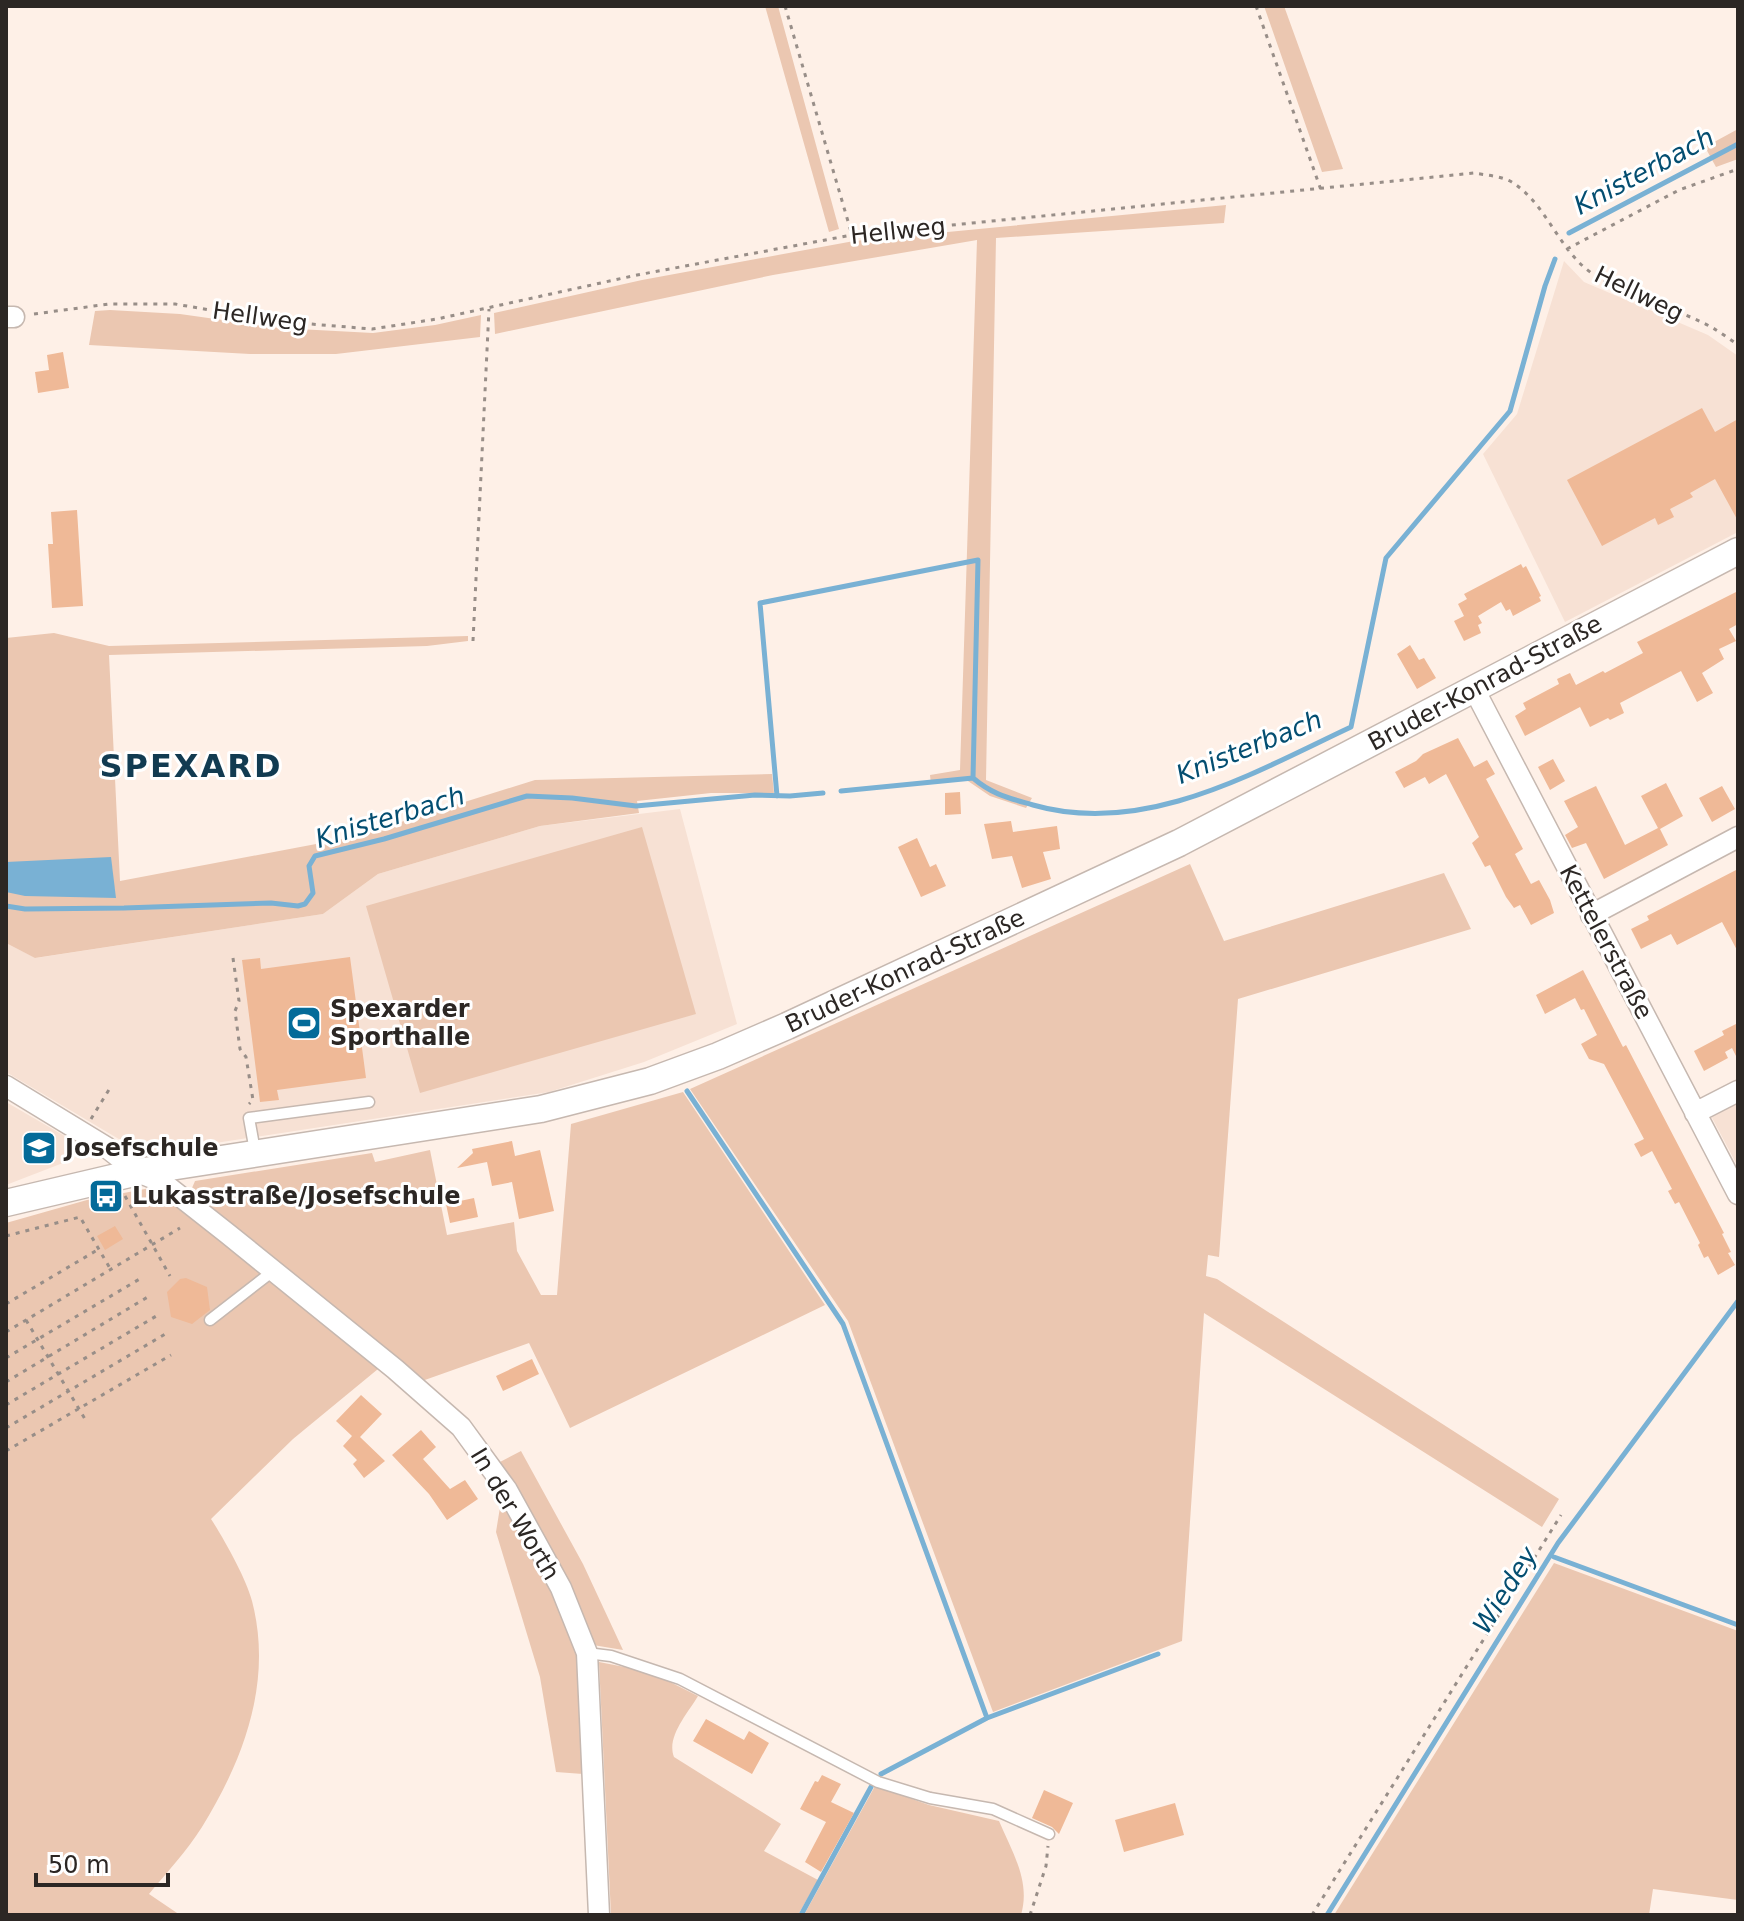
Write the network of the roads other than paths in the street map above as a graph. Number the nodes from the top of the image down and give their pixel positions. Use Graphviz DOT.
graph roads {
  1 [pos="1738,551"];
  2 [pos="1474,689"];
  3 [pos="1738,837"];
  4 [pos="1591,915"];
  5 [pos="6,1086"];
  6 [pos="1738,1091"];
  7 [pos="369,1102"];
  8 [pos="1695,1113"];
  9 [pos="255,1154"];
  10 [pos="130,1181"];
  11 [pos="1738,1194"];
  12 [pos="6,1203"];
  13 [pos="273,1271"];
  14 [pos="210,1320"];
  15 [pos="587,1653"];
  16 [pos="1049,1834"];
  17 [pos="599,1915"];
  1 -- 2 [label="street, Bruder-Konrad-Straße"];
  2 -- 4 [label="street, Kettelerstraße"];
  2 -- 9 [label="street, Bruder-Konrad-Straße"];
  3 -- 4 [label="street"];
  4 -- 8 [label="street, Kettelerstraße"];
  5 -- 10 [label="street, In der Worth"];
  6 -- 8 [label="street"];
  7 -- 9 [label="lane"];
  8 -- 11 [label="street, Kettelerstraße"];
  9 -- 10 [label="street, Bruder-Konrad-Straße"];
  10 -- 12 [label="street, Bruder-Konrad-Straße"];
  10 -- 13 [label="street, In der Worth"];
  13 -- 14 [label="lane"];
  13 -- 15 [label="street, In der Worth"];
  15 -- 16 [label="lane"];
  15 -- 17 [label="street, In der Worth"];
}
